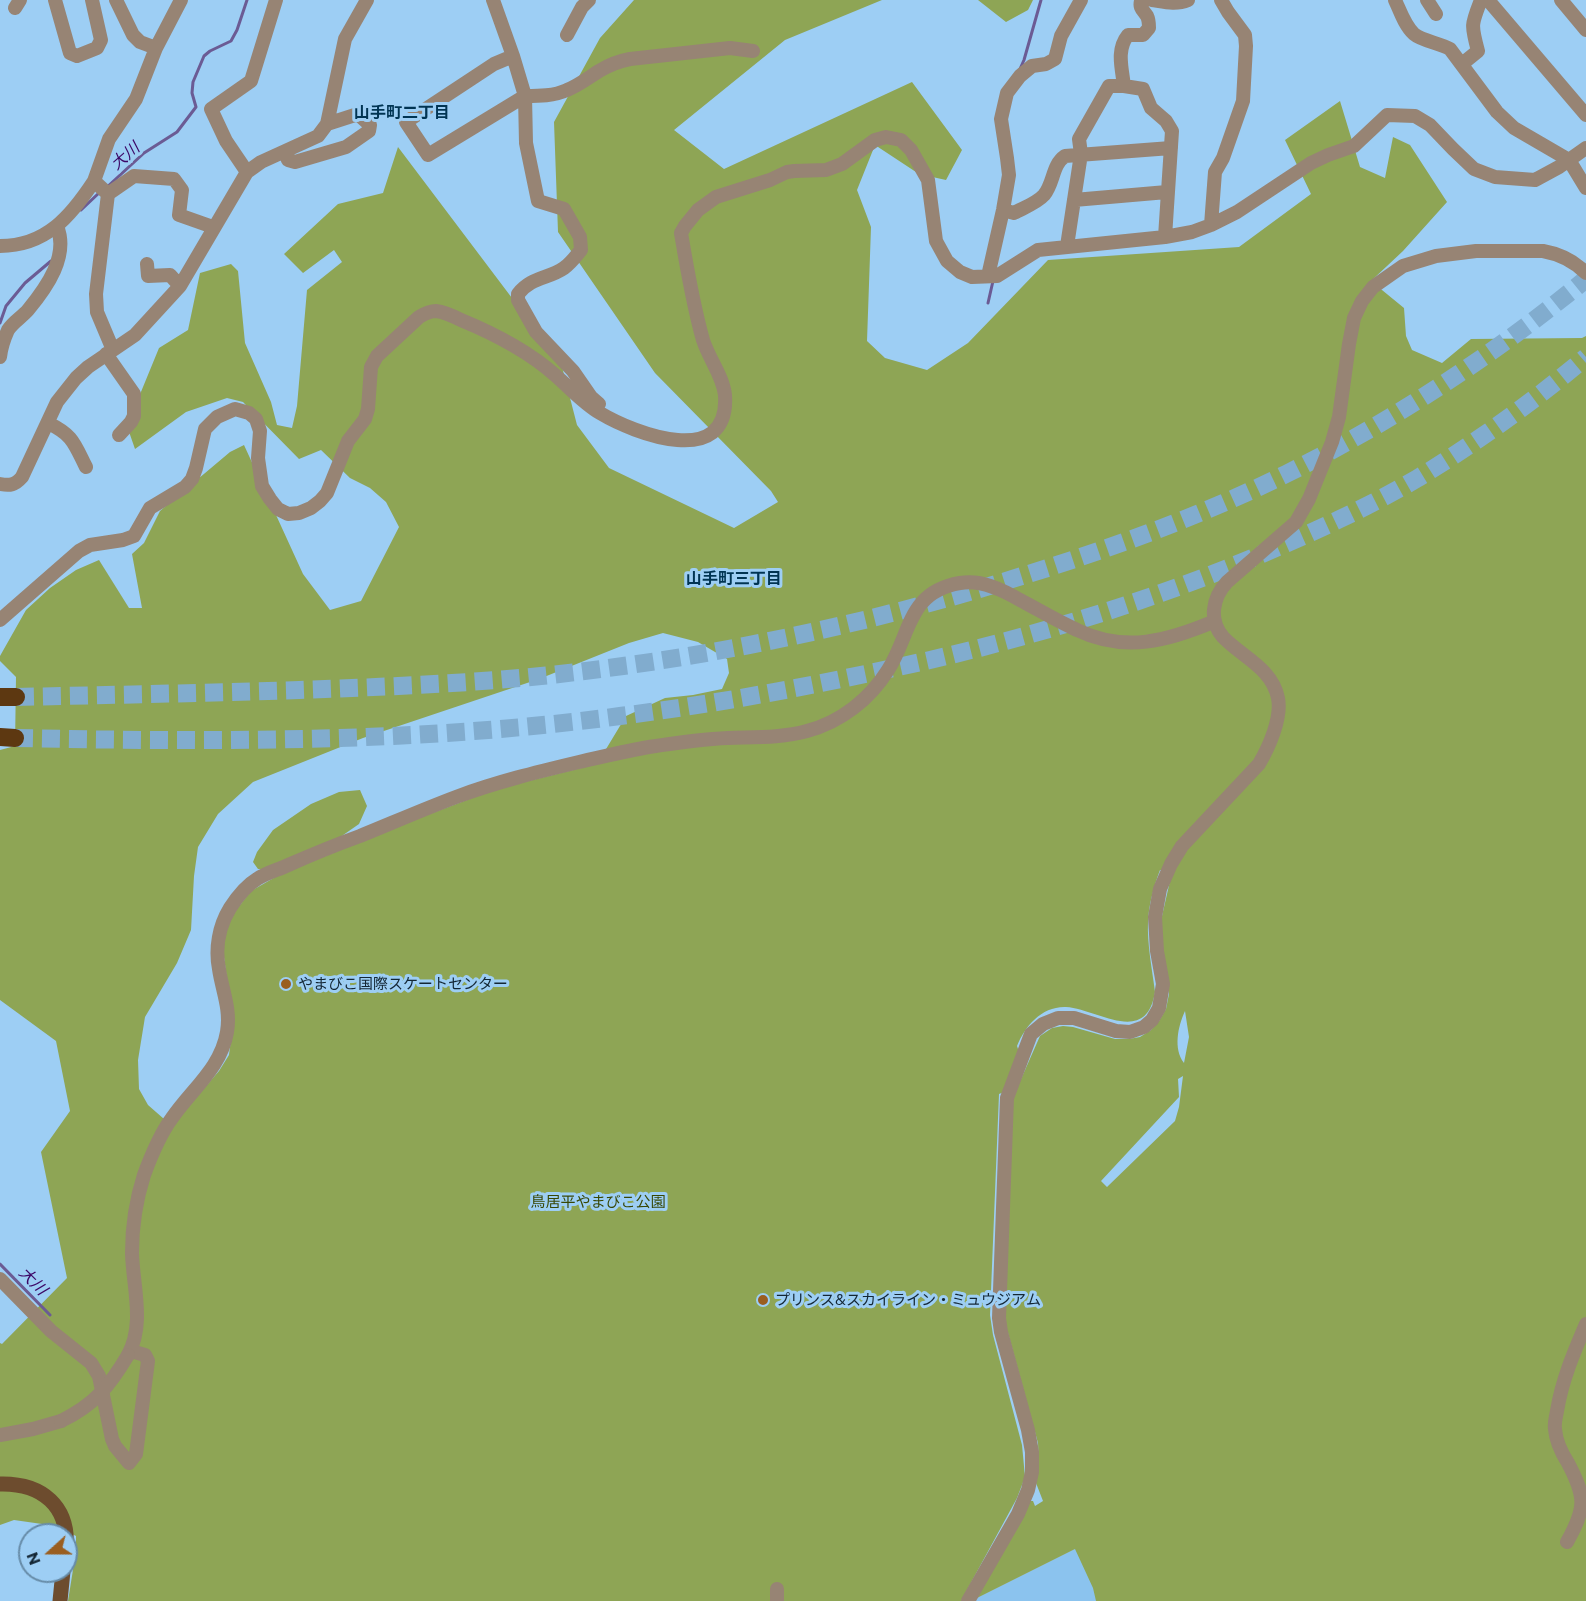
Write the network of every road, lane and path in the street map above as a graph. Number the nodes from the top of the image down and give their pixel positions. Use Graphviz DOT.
graph roads {
  1 [pos="55,0"];
  2 [pos="92,0"];
  3 [pos="116,0"];
  4 [pos="181,0"];
  5 [pos="276,0"];
  6 [pos="367,0"];
  7 [pos="493,0"];
  8 [pos="590,0"];
  9 [pos="1082,0"];
  10 [pos="1144,0"];
  11 [pos="1152,0"];
  12 [pos="1188,0"];
  13 [pos="1221,0"];
  14 [pos="1395,0"];
  15 [pos="1427,0"];
  16 [pos="1481,0"];
  17 [pos="1488,0"];
  18 [pos="1562,0"];
  19 [pos="1436,15"];
  20 [pos="1586,30"];
  21 [pos="567,34"];
  22 [pos="156,48"];
  23 [pos="753,51"];
  24 [pos="513,56"];
  25 [pos="1462,64"];
  26 [pos="1124,86"];
  27 [pos="525,96"];
  28 [pos="1586,115"];
  29 [pos="327,124"];
  30 [pos="1171,148"];
  31 [pos="1586,148"];
  32 [pos="285,152"];
  33 [pos="1081,154"];
  34 [pos="1569,160"];
  35 [pos="247,172"];
  36 [pos="94,181"];
  37 [pos="1586,188"];
  38 [pos="1167,192"];
  39 [pos="108,194"];
  40 [pos="1074,200"];
  41 [pos="1003,210"];
  42 [pos="1211,225"];
  43 [pos="57,226"];
  44 [pos="213,227"];
  45 [pos="1165,237"];
  46 [pos="0,246"];
  47 [pos="1067,246"];
  48 [pos="147,264"];
  49 [pos="1586,273"];
  50 [pos="988,276"];
  51 [pos="180,286"];
  52 [pos="110,352"];
  53 [pos="0,357"];
  54 [pos="616,422"];
  55 [pos="48,423"];
  56 [pos="119,435"];
  57 [pos="86,467"];
  58 [pos="0,484"];
  59 [pos="0,620"];
  60 [pos="1215,621"];
  61 [pos="0,1279"];
  62 [pos="1586,1324"];
  63 [pos="129,1353"];
  64 [pos="0,1435"];
  65 [pos="0,1484"];
  66 [pos="64,1523"];
  67 [pos="1567,1542"];
  68 [pos="62,1583"];
  69 [pos="60,1601"];
  70 [pos="968,1601"];
  1 -- 2 [label="street"];
  3 -- 22 [label="street"];
  4 -- 22 [label="street"];
  5 -- 35 [label="street"];
  6 -- 29 [label="street"];
  7 -- 24 [label="street"];
  8 -- 21 [label="street"];
  9 -- 41 [label="street"];
  10 -- 26 [label="street"];
  11 -- 12 [label="street"];
  13 -- 42 [label="street"];
  14 -- 25 [label="street"];
  15 -- 19 [label="street"];
  16 -- 25 [label="street"];
  17 -- 28 [label="street"];
  18 -- 20 [label="street"];
  22 -- 36 [label="street"];
  23 -- 27 [label="street"];
  24 -- 27 [label="street"];
  24 -- 27 [label="street"];
  25 -- 34 [label="street"];
  26 -- 30 [label="street"];
  26 -- 33 [label="street"];
  27 -- 54 [label="street"];
  29 -- 32 [label="street"];
  29 -- 32 [label="street"];
  30 -- 33 [label="street"];
  30 -- 38 [label="street"];
  31 -- 34 [label="street"];
  32 -- 35 [label="street"];
  33 -- 40 [label="street"];
  33 -- 41 [label="street"];
  34 -- 37 [label="street"];
  34 -- 42 [label="street"];
  35 -- 44 [label="street"];
  36 -- 39 [label="street"];
  36 -- 43 [label="street"];
  38 -- 40 [label="street"];
  38 -- 45 [label="street"];
  39 -- 44 [label="street"];
  39 -- 52 [label="street"];
  40 -- 47 [label="street"];
  41 -- 50 [label="street"];
  42 -- 45 [label="street"];
  43 -- 46 [label="street"];
  43 -- 53 [label="street"];
  44 -- 51 [label="street"];
  45 -- 47 [label="street"];
  47 -- 50 [label="street"];
  48 -- 51 [label="street"];
  49 -- 60 [label="street"];
  50 -- 54 [label="street"];
  51 -- 52 [label="street"];
  52 -- 55 [label="street"];
  52 -- 56 [label="street"];
  54 -- 59 [label="street"];
  55 -- 57 [label="street"];
  55 -- 58 [label="street"];
  60 -- 63 [label="street"];
  60 -- 70 [label="street"];
  61 -- 63 [label="street"];
  62 -- 67 [label="street"];
  63 -- 64 [label="street, bridge"];
  65 -- 66 [label="main road"];
  68 -- 69 [label="main road"];
}
